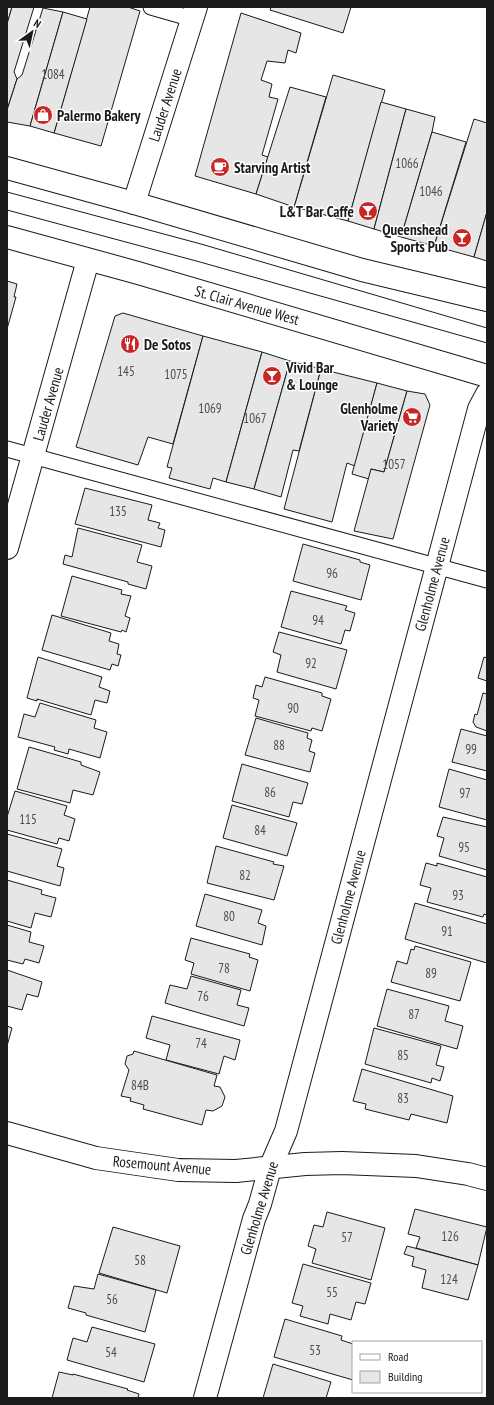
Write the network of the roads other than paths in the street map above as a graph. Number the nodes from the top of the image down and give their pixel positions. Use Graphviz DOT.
graph roads {
  1 [pos="150,7"];
  2 [pos="194,13"];
  3 [pos="7,168"];
  4 [pos="134,203"];
  5 [pos="7,237"];
  6 [pos="88,260"];
  7 [pos="487,300"];
  8 [pos="487,376"];
  9 [pos="487,394"];
  10 [pos="7,449"];
  11 [pos="33,457"];
  12 [pos="7,548"];
  13 [pos="436,566"];
  14 [pos="487,580"];
  15 [pos="7,1133"];
  16 [pos="270,1168"];
  17 [pos="487,1179"];
  18 [pos="205,1398"];
  1 -- 2 [label="lane"];
  2 -- 4 [label="street, Lauder Avenue"];
  3 -- 4 [label="street"];
  4 -- 7 [label="street"];
  5 -- 6 [label="street, St. Clair Avenue West"];
  6 -- 8 [label="street, St. Clair Avenue West"];
  6 -- 11 [label="street, Lauder Avenue"];
  9 -- 13 [label="street, Glenholme Avenue"];
  10 -- 11 [label="lane"];
  11 -- 12 [label="street, Lauder Avenue"];
  11 -- 13 [label="lane"];
  13 -- 14 [label="lane"];
  13 -- 16 [label="street, Glenholme Avenue"];
  15 -- 16 [label="street, Rosemount Avenue"];
  16 -- 17 [label="street, Rosemount Avenue"];
  16 -- 18 [label="street, Glenholme Avenue"];
}
